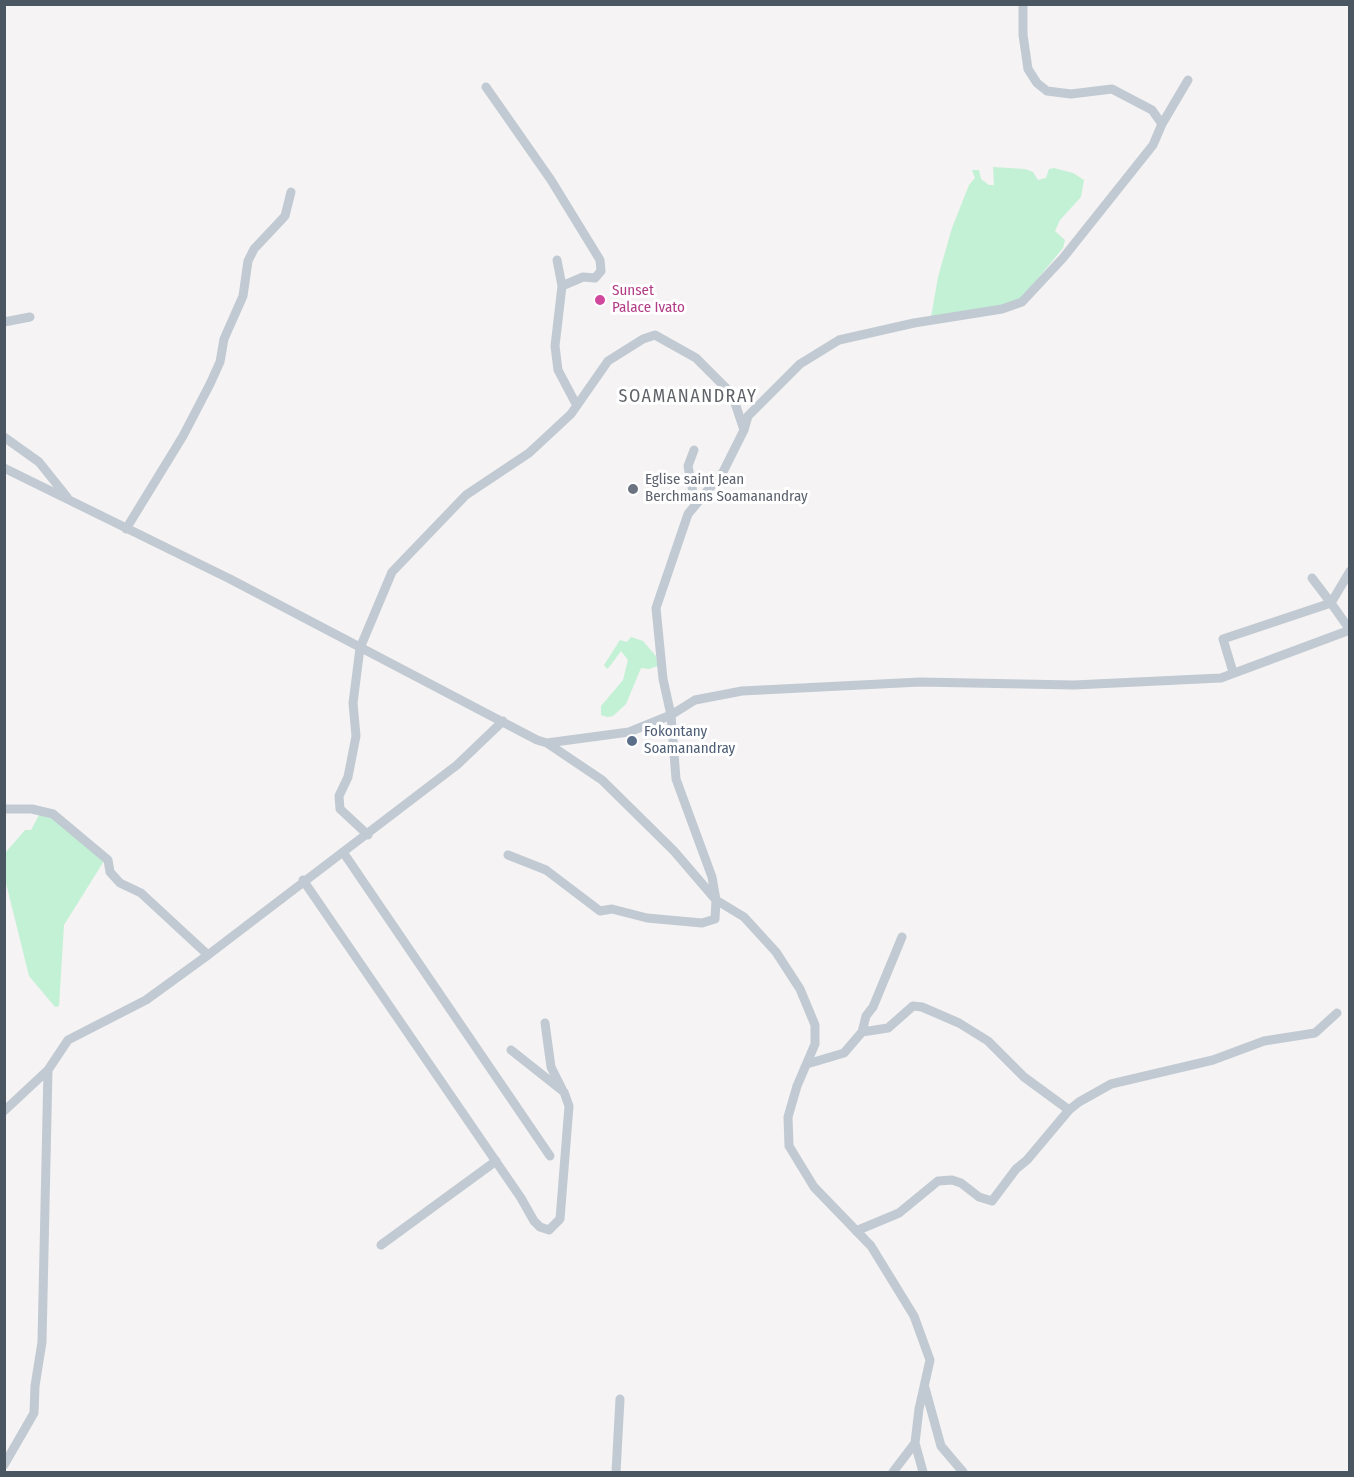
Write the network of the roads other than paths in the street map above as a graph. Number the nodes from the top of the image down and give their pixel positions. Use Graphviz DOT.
graph roads {
  1 [pos="1023,4"];
  2 [pos="1188,80"];
  3 [pos="486,87"];
  4 [pos="1162,124"];
  5 [pos="291,192"];
  6 [pos="557,260"];
  7 [pos="562,286"];
  8 [pos="30,317"];
  9 [pos="4,322"];
  10 [pos="576,404"];
  11 [pos="744,430"];
  12 [pos="4,437"];
  13 [pos="694,450"];
  14 [pos="4,468"];
  15 [pos="71,501"];
  16 [pos="695,503"];
  17 [pos="126,529"];
  18 [pos="1350,571"];
  19 [pos="1312,578"];
  20 [pos="1331,603"];
  21 [pos="360,648"];
  22 [pos="1233,672"];
  23 [pos="671,715"];
  24 [pos="503,721"];
  25 [pos="547,743"];
  26 [pos="4,809"];
  27 [pos="368,835"];
  28 [pos="343,852"];
  29 [pos="508,855"];
  30 [pos="303,880"];
  31 [pos="716,900"];
  32 [pos="902,937"];
  33 [pos="208,955"];
  34 [pos="1337,1013"];
  35 [pos="545,1023"];
  36 [pos="862,1032"];
  37 [pos="511,1050"];
  38 [pos="807,1064"];
  39 [pos="48,1070"];
  40 [pos="564,1092"];
  41 [pos="1069,1110"];
  42 [pos="4,1112"];
  43 [pos="550,1156"];
  44 [pos="496,1161"];
  45 [pos="856,1231"];
  46 [pos="381,1245"];
  47 [pos="926,1388"];
  48 [pos="620,1399"];
  49 [pos="915,1443"];
  50 [pos="4,1465"];
  51 [pos="616,1473"];
  52 [pos="893,1473"];
  53 [pos="923,1473"];
  54 [pos="963,1473"];
  1 -- 4 [label="street"];
  2 -- 4 [label="street"];
  3 -- 7 [label="street"];
  4 -- 11 [label="street"];
  5 -- 17 [label="street"];
  6 -- 7 [label="street"];
  7 -- 10 [label="street"];
  8 -- 9 [label="street"];
  10 -- 11 [label="street"];
  10 -- 21 [label="street"];
  11 -- 16 [label="street"];
  12 -- 15 [label="street"];
  13 -- 16 [label="street"];
  14 -- 15 [label="street"];
  15 -- 17 [label="street"];
  16 -- 23 [label="street"];
  17 -- 21 [label="street"];
  18 -- 20 [label="street"];
  19 -- 20 [label="street"];
  20 -- 22 [label="street"];
  20 -- 22 [label="street"];
  21 -- 24 [label="street"];
  21 -- 27 [label="street"];
  22 -- 23 [label="street"];
  23 -- 25 [label="street"];
  23 -- 31 [label="street"];
  24 -- 25 [label="street"];
  24 -- 27 [label="street"];
  25 -- 31 [label="street"];
  26 -- 33 [label="street"];
  27 -- 28 [label="street"];
  28 -- 30 [label="street"];
  28 -- 43 [label="street"];
  29 -- 31 [label="street"];
  30 -- 33 [label="street"];
  30 -- 44 [label="street"];
  31 -- 38 [label="street"];
  32 -- 36 [label="street"];
  33 -- 39 [label="street"];
  34 -- 41 [label="street"];
  35 -- 40 [label="street"];
  36 -- 38 [label="street"];
  36 -- 41 [label="street"];
  37 -- 40 [label="street"];
  38 -- 45 [label="street"];
  39 -- 42 [label="street"];
  39 -- 50 [label="street"];
  40 -- 44 [label="street"];
  41 -- 45 [label="street"];
  44 -- 46 [label="street"];
  45 -- 47 [label="street"];
  47 -- 49 [label="street"];
  47 -- 54 [label="street"];
  48 -- 51 [label="street"];
  49 -- 52 [label="street"];
  49 -- 53 [label="street"];
}
